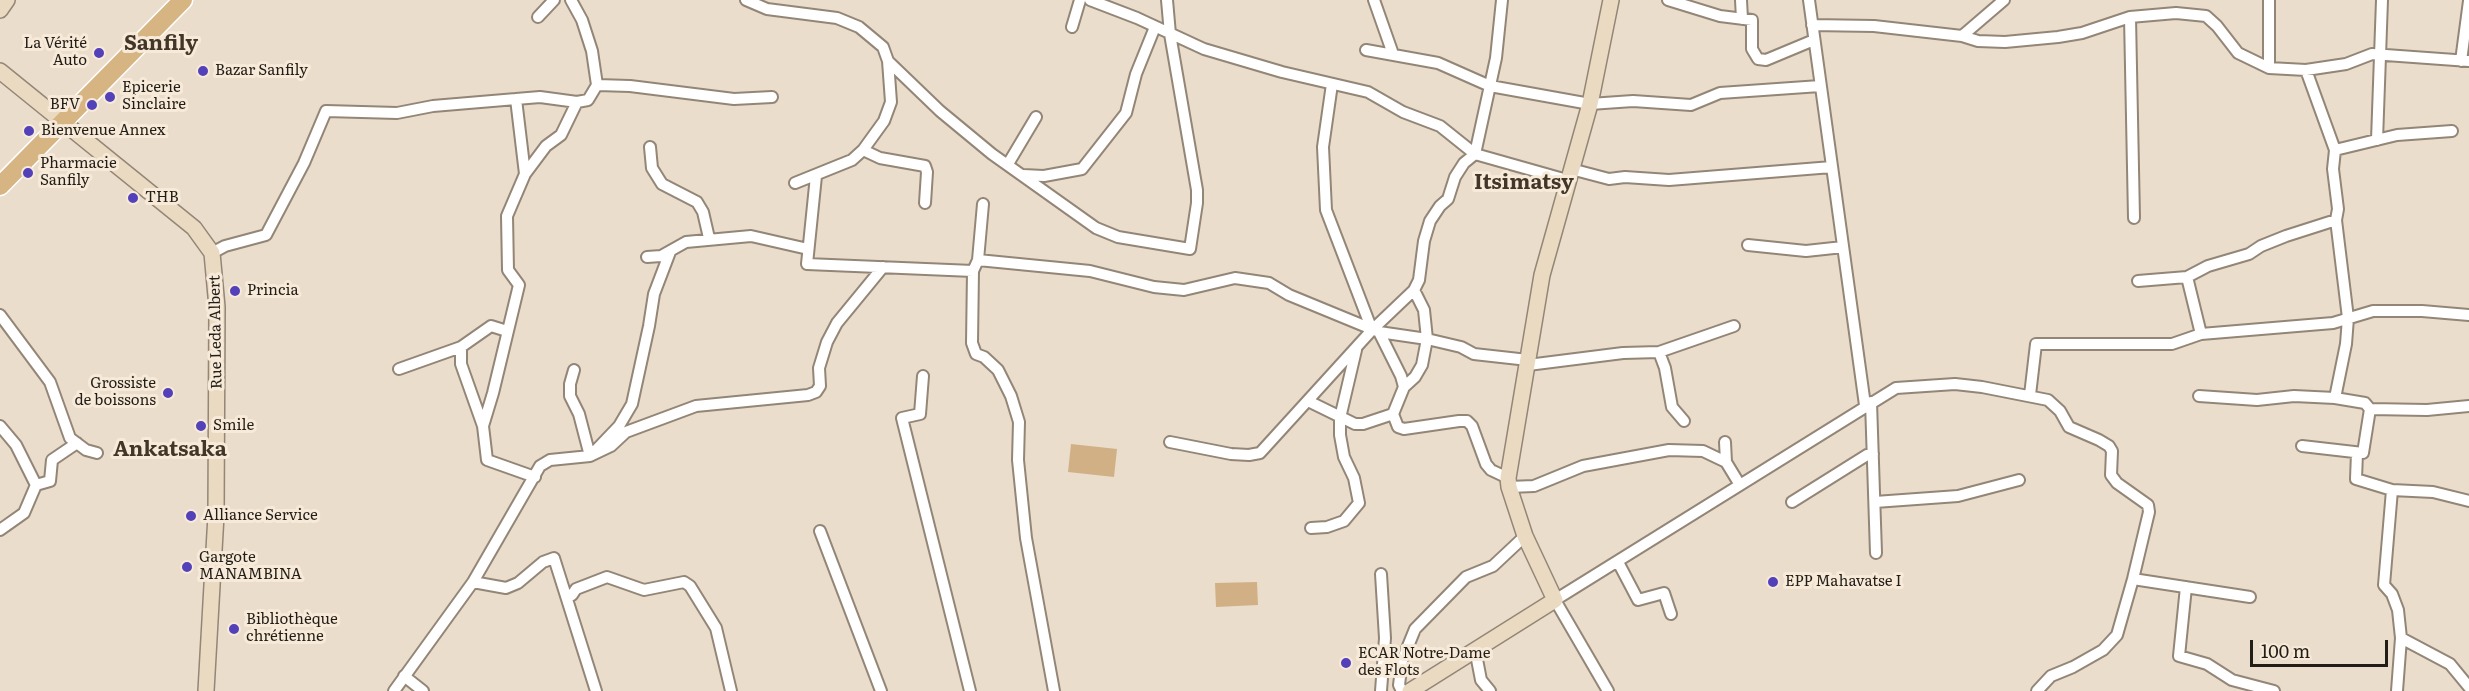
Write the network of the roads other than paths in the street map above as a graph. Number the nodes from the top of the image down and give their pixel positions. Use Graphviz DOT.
graph roads {
  1 [pos="7,0"];
  2 [pos="183,0"];
  3 [pos="554,0"];
  4 [pos="572,0"];
  5 [pos="748,0"];
  6 [pos="1080,0"];
  7 [pos="1090,0"];
  8 [pos="1167,0"];
  9 [pos="1374,0"];
  10 [pos="1502,0"];
  11 [pos="1611,0"];
  12 [pos="1668,0"];
  13 [pos="1741,0"];
  14 [pos="1809,0"];
  15 [pos="2004,0"];
  16 [pos="2269,0"];
  17 [pos="2382,0"];
  18 [pos="2469,1"];
  19 [pos="0,10"];
  20 [pos="2130,16"];
  21 [pos="538,17"];
  22 [pos="1742,19"];
  23 [pos="1812,25"];
  24 [pos="1072,27"];
  25 [pos="1155,27"];
  26 [pos="1170,34"];
  27 [pos="1962,36"];
  28 [pos="1814,40"];
  29 [pos="1366,50"];
  30 [pos="1393,54"];
  31 [pos="2380,54"];
  32 [pos="888,61"];
  33 [pos="2465,61"];
  34 [pos="2270,68"];
  35 [pos="2306,70"];
  36 [pos="0,71"];
  37 [pos="1332,84"];
  38 [pos="597,86"];
  39 [pos="1490,86"];
  40 [pos="1820,86"];
  41 [pos="772,97"];
  42 [pos="516,99"];
  43 [pos="577,102"];
  44 [pos="1590,104"];
  45 [pos="1036,117"];
  46 [pos="64,122"];
  47 [pos="2452,131"];
  48 [pos="2377,140"];
  49 [pos="650,147"];
  50 [pos="863,150"];
  51 [pos="2335,150"];
  52 [pos="1474,154"];
  53 [pos="1008,164"];
  54 [pos="1832,167"];
  55 [pos="525,174"];
  56 [pos="1569,174"];
  57 [pos="1023,175"];
  58 [pos="816,176"];
  59 [pos="795,183"];
  60 [pos="0,186"];
  61 [pos="925,203"];
  62 [pos="983,204"];
  63 [pos="2134,218"];
  64 [pos="2336,220"];
  65 [pos="710,238"];
  66 [pos="1748,245"];
  67 [pos="1843,247"];
  68 [pos="808,249"];
  69 [pos="670,252"];
  70 [pos="212,253"];
  71 [pos="647,257"];
  72 [pos="975,266"];
  73 [pos="883,267"];
  74 [pos="2187,277"];
  75 [pos="2138,281"];
  76 [pos="1414,290"];
  77 [pos="0,315"];
  78 [pos="2469,315"];
  79 [pos="2348,318"];
  80 [pos="1734,326"];
  81 [pos="507,331"];
  82 [pos="1375,332"];
  83 [pos="2201,334"];
  84 [pos="1427,339"];
  85 [pos="461,347"];
  86 [pos="1357,347"];
  87 [pos="1659,352"];
  88 [pos="1528,363"];
  89 [pos="399,369"];
  90 [pos="574,370"];
  91 [pos="923,376"];
  92 [pos="1404,387"];
  93 [pos="2030,395"];
  94 [pos="2199,396"];
  95 [pos="2335,398"];
  96 [pos="1308,401"];
  97 [pos="1868,404"];
  98 [pos="2469,406"];
  99 [pos="2370,409"];
  100 [pos="1393,414"];
  101 [pos="1340,418"];
  102 [pos="1684,421"];
  103 [pos="0,426"];
  104 [pos="483,426"];
  105 [pos="1170,442"];
  106 [pos="1725,442"];
  107 [pos="77,443"];
  108 [pos="2302,446"];
  109 [pos="97,453"];
  110 [pos="2357,453"];
  111 [pos="1874,454"];
  112 [pos="590,456"];
  113 [pos="1726,462"];
  114 [pos="535,477"];
  115 [pos="2019,480"];
  116 [pos="1508,483"];
  117 [pos="36,485"];
  118 [pos="1740,485"];
  119 [pos="2392,490"];
  120 [pos="2469,501"];
  121 [pos="1792,502"];
  122 [pos="1875,502"];
  123 [pos="1311,528"];
  124 [pos="0,530"];
  125 [pos="820,531"];
  126 [pos="1525,536"];
  127 [pos="1876,554"];
  128 [pos="1617,562"];
  129 [pos="1381,574"];
  130 [pos="2133,579"];
  131 [pos="473,582"];
  132 [pos="2186,587"];
  133 [pos="567,597"];
  134 [pos="2250,597"];
  135 [pos="1555,600"];
  136 [pos="1671,614"];
  137 [pos="2401,638"];
  138 [pos="1475,650"];
  139 [pos="405,676"];
  140 [pos="2467,686"];
  141 [pos="1416,689"];
  142 [pos="206,691"];
  143 [pos="394,691"];
  144 [pos="423,691"];
  145 [pos="596,691"];
  146 [pos="730,691"];
  147 [pos="881,691"];
  148 [pos="970,691"];
  149 [pos="1054,691"];
  150 [pos="1381,691"];
  151 [pos="1402,691"];
  152 [pos="1490,691"];
  153 [pos="1608,691"];
  154 [pos="2037,691"];
  155 [pos="2274,691"];
  156 [pos="2397,691"];
  1 -- 19 [label="street"];
  2 -- 46 [label="main road"];
  3 -- 21 [label="street"];
  4 -- 38 [label="street"];
  5 -- 32 [label="street"];
  6 -- 24 [label="street"];
  7 -- 25 [label="street"];
  8 -- 26 [label="street"];
  9 -- 30 [label="street"];
  10 -- 39 [label="street"];
  11 -- 44 [label="street"];
  12 -- 22 [label="street"];
  13 -- 22 [label="street"];
  14 -- 23 [label="street"];
  15 -- 27 [label="street"];
  16 -- 34 [label="street"];
  17 -- 31 [label="street"];
  18 -- 33 [label="street"];
  20 -- 27 [label="street"];
  20 -- 34 [label="street"];
  20 -- 63 [label="street"];
  22 -- 28 [label="street"];
  23 -- 27 [label="street"];
  23 -- 28 [label="street"];
  25 -- 26 [label="street"];
  25 -- 57 [label="street"];
  26 -- 37 [label="street"];
  26 -- 57 [label="street"];
  28 -- 40 [label="street"];
  29 -- 30 [label="street"];
  30 -- 39 [label="street"];
  31 -- 33 [label="street"];
  31 -- 35 [label="street"];
  31 -- 48 [label="street"];
  32 -- 50 [label="street"];
  32 -- 53 [label="street"];
  34 -- 35 [label="street"];
  35 -- 51 [label="street"];
  36 -- 46 [label="street, Rue Leda Albert"];
  37 -- 52 [label="street"];
  37 -- 82 [label="street"];
  38 -- 41 [label="street"];
  38 -- 43 [label="street"];
  39 -- 44 [label="street"];
  39 -- 52 [label="street"];
  40 -- 44 [label="street"];
  40 -- 54 [label="street"];
  42 -- 43 [label="street"];
  42 -- 55 [label="street"];
  42 -- 70 [label="street"];
  43 -- 55 [label="street"];
  44 -- 56 [label="street"];
  45 -- 53 [label="street"];
  46 -- 60 [label="main road"];
  46 -- 70 [label="street, Rue Leda Albert"];
  47 -- 48 [label="street"];
  48 -- 51 [label="street"];
  49 -- 65 [label="street"];
  50 -- 58 [label="street"];
  50 -- 61 [label="street"];
  51 -- 64 [label="street"];
  52 -- 56 [label="street"];
  52 -- 76 [label="street"];
  53 -- 57 [label="street"];
  54 -- 56 [label="street"];
  54 -- 67 [label="street"];
  55 -- 81 [label="street"];
  56 -- 88 [label="street"];
  58 -- 59 [label="street"];
  58 -- 68 [label="street"];
  62 -- 72 [label="street"];
  64 -- 74 [label="street"];
  64 -- 79 [label="street"];
  65 -- 68 [label="street"];
  65 -- 69 [label="street"];
  66 -- 67 [label="street"];
  67 -- 97 [label="street"];
  68 -- 73 [label="street"];
  69 -- 71 [label="street"];
  69 -- 112 [label="street"];
  70 -- 142 [label="street, Rue Leda Albert"];
  72 -- 73 [label="street"];
  72 -- 82 [label="street"];
  72 -- 149 [label="street"];
  73 -- 112 [label="street"];
  74 -- 75 [label="street"];
  74 -- 83 [label="street"];
  76 -- 82 [label="street"];
  76 -- 84 [label="street"];
  77 -- 107 [label="street"];
  78 -- 79 [label="street"];
  79 -- 83 [label="street"];
  79 -- 95 [label="street"];
  80 -- 87 [label="street"];
  81 -- 85 [label="street"];
  81 -- 104 [label="street"];
  82 -- 84 [label="street"];
  82 -- 86 [label="street"];
  82 -- 92 [label="street"];
  83 -- 93 [label="street"];
  84 -- 88 [label="street"];
  84 -- 92 [label="street"];
  85 -- 89 [label="street"];
  85 -- 104 [label="street"];
  86 -- 96 [label="street"];
  86 -- 101 [label="street"];
  87 -- 88 [label="street"];
  87 -- 102 [label="street"];
  88 -- 116 [label="street"];
  90 -- 112 [label="street"];
  91 -- 148 [label="street"];
  92 -- 100 [label="street"];
  93 -- 97 [label="street"];
  93 -- 130 [label="street"];
  94 -- 95 [label="street"];
  95 -- 99 [label="street"];
  96 -- 101 [label="street"];
  96 -- 105 [label="street"];
  97 -- 111 [label="street"];
  97 -- 118 [label="street"];
  98 -- 99 [label="street"];
  99 -- 110 [label="street"];
  100 -- 101 [label="street"];
  100 -- 116 [label="street"];
  101 -- 123 [label="street"];
  103 -- 117 [label="street"];
  104 -- 114 [label="street"];
  106 -- 113 [label="street"];
  107 -- 109 [label="street"];
  107 -- 117 [label="street"];
  108 -- 110 [label="street"];
  110 -- 119 [label="street"];
  111 -- 121 [label="street"];
  111 -- 122 [label="street"];
  112 -- 114 [label="street"];
  113 -- 116 [label="street"];
  113 -- 118 [label="street"];
  114 -- 131 [label="street"];
  115 -- 122 [label="street"];
  116 -- 126 [label="street"];
  117 -- 124 [label="street"];
  118 -- 128 [label="street"];
  119 -- 120 [label="street"];
  119 -- 137 [label="street"];
  122 -- 127 [label="street"];
  125 -- 147 [label="street"];
  126 -- 135 [label="street"];
  126 -- 151 [label="street"];
  128 -- 135 [label="street"];
  128 -- 136 [label="street"];
  129 -- 150 [label="street"];
  130 -- 132 [label="street"];
  130 -- 154 [label="street"];
  131 -- 133 [label="street"];
  131 -- 139 [label="street"];
  132 -- 134 [label="street"];
  132 -- 155 [label="street"];
  133 -- 145 [label="street"];
  133 -- 146 [label="street"];
  135 -- 138 [label="street"];
  135 -- 153 [label="street"];
  137 -- 140 [label="street"];
  137 -- 156 [label="street"];
  138 -- 141 [label="street"];
  138 -- 152 [label="street"];
  139 -- 143 [label="street"];
  139 -- 144 [label="street"];
}
